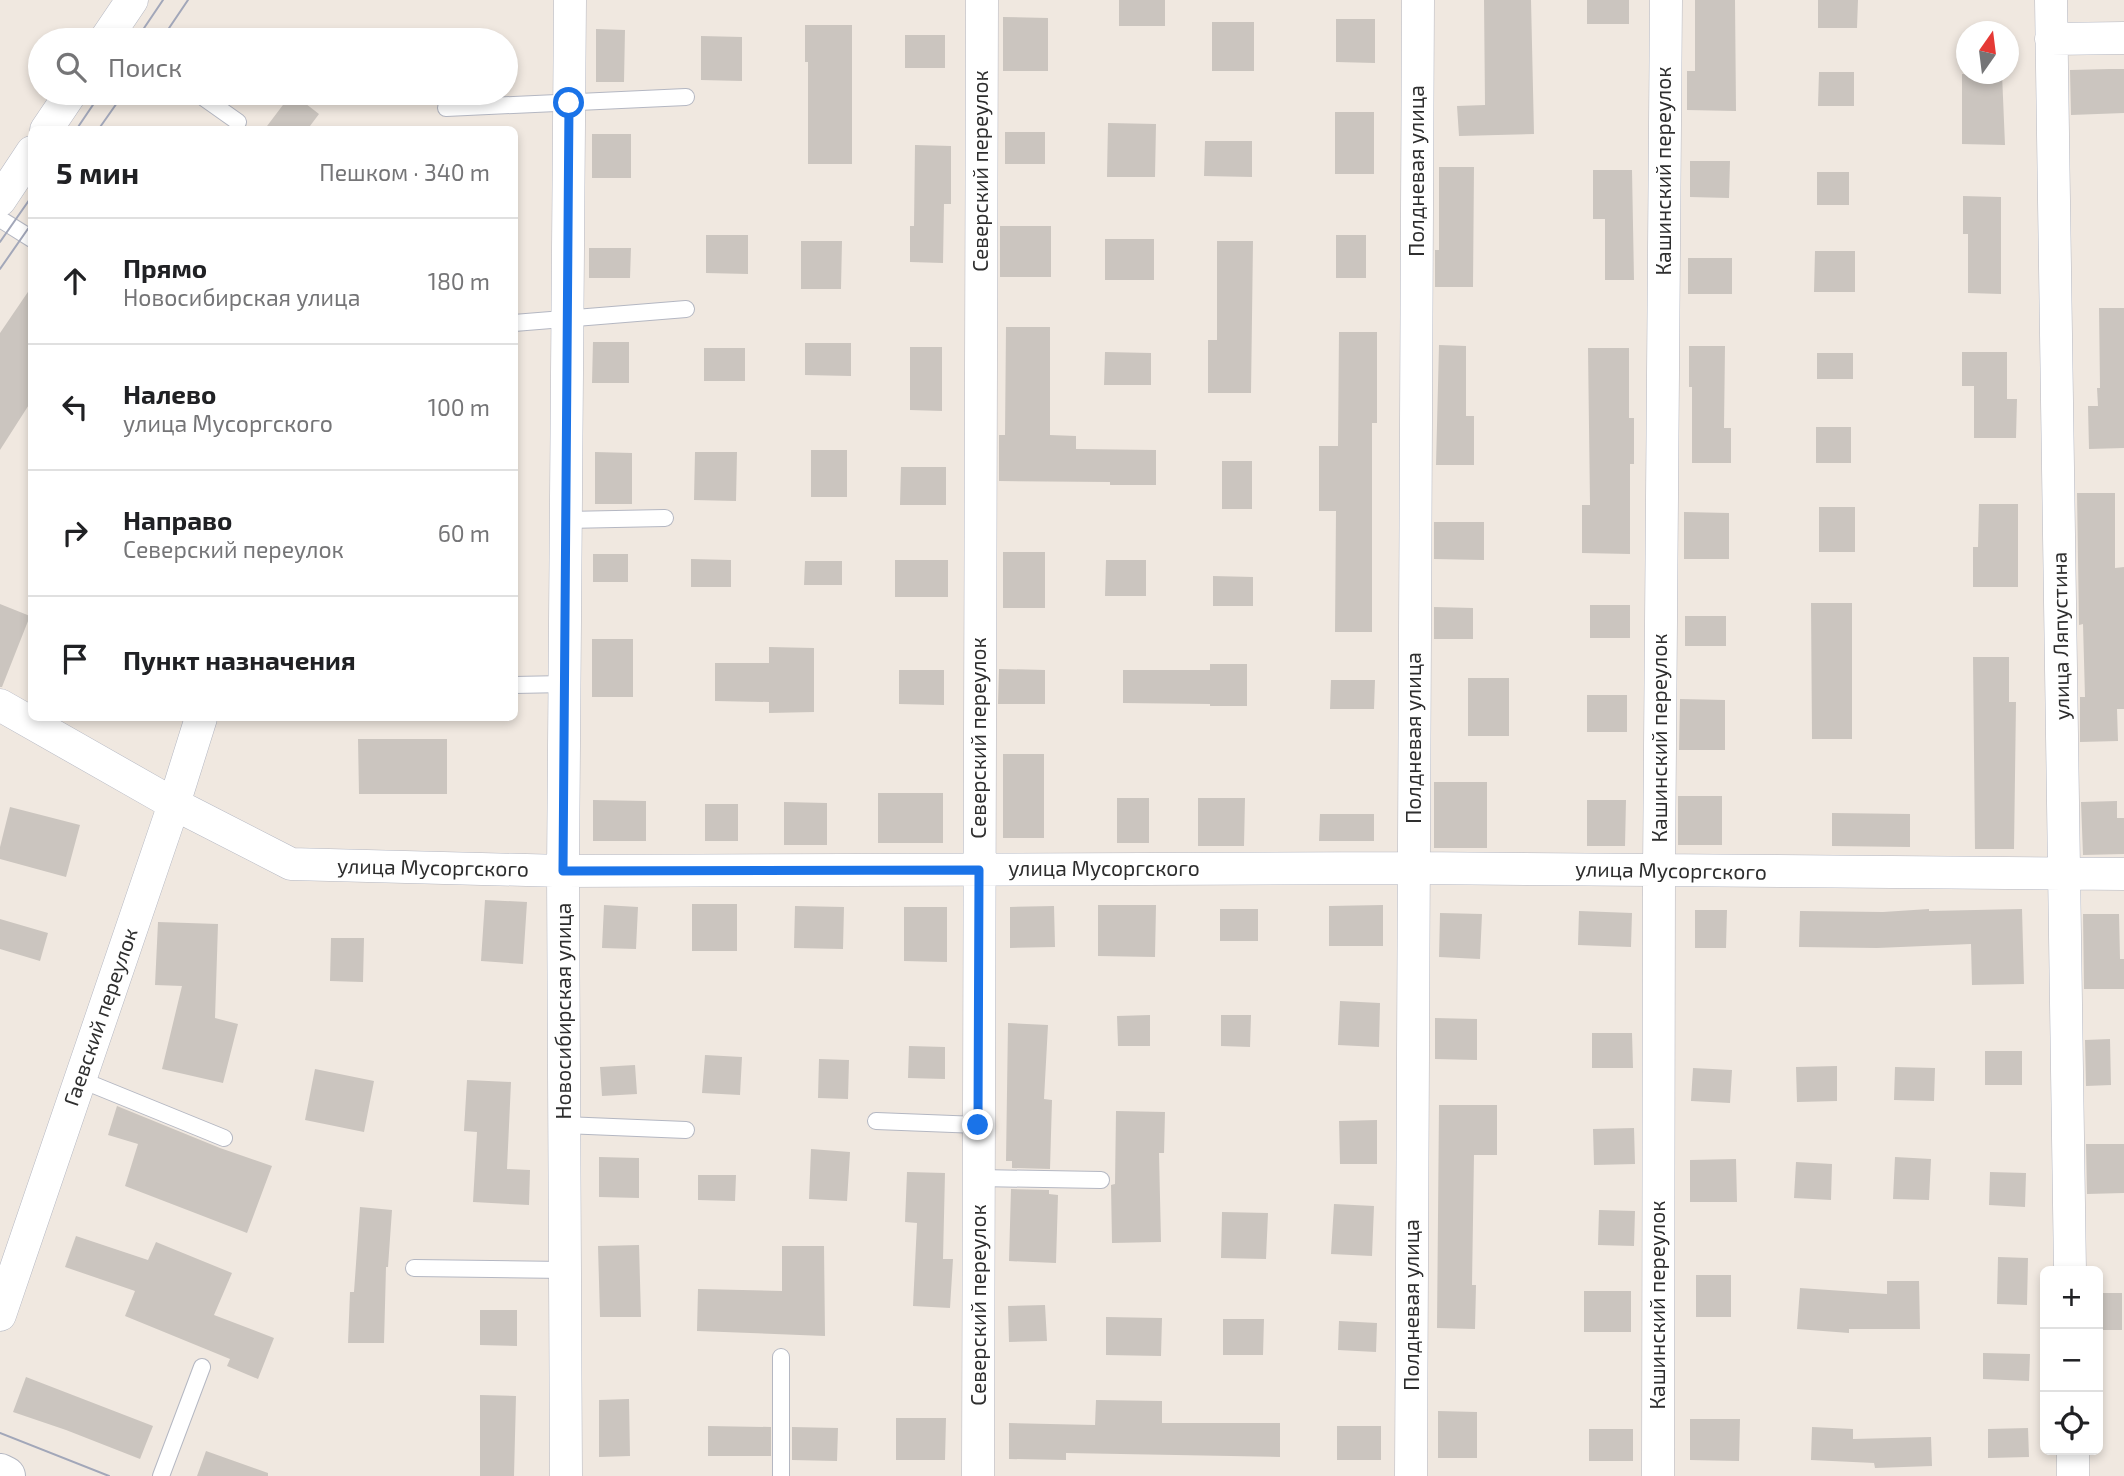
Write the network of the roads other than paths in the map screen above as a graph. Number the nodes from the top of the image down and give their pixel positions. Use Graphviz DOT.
graph roads {
  1 [pos="132,0"];
  2 [pos="570,0"];
  3 [pos="982,0"];
  4 [pos="1418,0"];
  5 [pos="1666,0"];
  6 [pos="2051,0"];
  7 [pos="117,28"];
  8 [pos="2051,38"];
  9 [pos="2124,38"];
  10 [pos="686,97"];
  11 [pos="569,103"];
  12 [pos="63,105"];
  13 [pos="214,105"];
  14 [pos="446,108"];
  15 [pos="238,122"];
  16 [pos="50,126"];
  17 [pos="28,158"];
  18 [pos="0,200"];
  19 [pos="0,219"];
  20 [pos="28,236"];
  21 [pos="686,309"];
  22 [pos="567,319"];
  23 [pos="518,323"];
  24 [pos="665,518"];
  25 [pos="566,520"];
  26 [pos="565,684"];
  27 [pos="518,685"];
  28 [pos="0,705"];
  29 [pos="28,721"];
  30 [pos="28,721"];
  31 [pos="200,721"];
  32 [pos="174,804"];
  33 [pos="1414,868"];
  34 [pos="979,870"];
  35 [pos="563,871"];
  36 [pos="1659,871"];
  37 [pos="2065,874"];
  38 [pos="2124,874"];
  39 [pos="79,1079"];
  40 [pos="876,1121"];
  41 [pos="564,1125"];
  42 [pos="978,1125"];
  43 [pos="686,1130"];
  44 [pos="224,1138"];
  45 [pos="979,1178"];
  46 [pos="1101,1180"];
  47 [pos="2070,1266"];
  48 [pos="414,1268"];
  49 [pos="565,1270"];
  50 [pos="0,1315"];
  51 [pos="781,1357"];
  52 [pos="202,1367"];
  53 [pos="2073,1455"];
  54 [pos="0,1473"];
  55 [pos="6,1476"];
  56 [pos="161,1476"];
  57 [pos="566,1476"];
  58 [pos="781,1476"];
  59 [pos="978,1476"];
  60 [pos="1411,1476"];
  61 [pos="1658,1476"];
  62 [pos="2073,1476"];
  1 -- 7 [label="street"];
  2 -- 11 [label="street, Новосибирская улица"];
  3 -- 34 [label="street, Северский переулок"];
  4 -- 33 [label="street, Полдневая улица"];
  5 -- 36 [label="street, Кашинский переулок"];
  6 -- 8 [label="street, улица Ляпустина"];
  8 -- 9 [label="street"];
  8 -- 37 [label="street, улица Ляпустина"];
  10 -- 11 [label="lane"];
  11 -- 14 [label="lane"];
  11 -- 22 [label="street, Новосибирская улица"];
  12 -- 16 [label="street"];
  13 -- 15 [label="lane"];
  17 -- 18 [label="street"];
  19 -- 20 [label="lane"];
  21 -- 22 [label="lane"];
  22 -- 23 [label="lane"];
  22 -- 25 [label="street, Новосибирская улица"];
  24 -- 25 [label="lane"];
  25 -- 26 [label="street, Новосибирская улица"];
  26 -- 27 [label="lane"];
  26 -- 35 [label="street, Новосибирская улица"];
  28 -- 30 [label="street, улица Мусоргского"];
  29 -- 32 [label="street, улица Мусоргского"];
  31 -- 32 [label="street, Гаевский переулок"];
  32 -- 35 [label="street, улица Мусоргского"];
  32 -- 39 [label="street, Гаевский переулок"];
  33 -- 34 [label="street, улица Мусоргского"];
  33 -- 36 [label="street, улица Мусоргского"];
  33 -- 60 [label="street, Полдневая улица"];
  34 -- 35 [label="street, улица Мусоргского"];
  34 -- 42 [label="street, Северский переулок"];
  35 -- 41 [label="street, Новосибирская улица"];
  36 -- 37 [label="street, улица Мусоргского"];
  36 -- 61 [label="street, Кашинский переулок"];
  37 -- 38 [label="street, улица Мусоргского"];
  37 -- 47 [label="street, улица Ляпустина"];
  39 -- 44 [label="lane"];
  39 -- 50 [label="street, Гаевский переулок"];
  40 -- 42 [label="lane"];
  41 -- 43 [label="lane"];
  41 -- 49 [label="street, Новосибирская улица"];
  42 -- 45 [label="street, Северский переулок"];
  45 -- 46 [label="lane"];
  45 -- 59 [label="street, Северский переулок"];
  48 -- 49 [label="lane"];
  49 -- 57 [label="street, Новосибирская улица"];
  51 -- 58 [label="lane"];
  52 -- 56 [label="lane"];
  53 -- 62 [label="street"];
  54 -- 55 [label="main road"];
}
